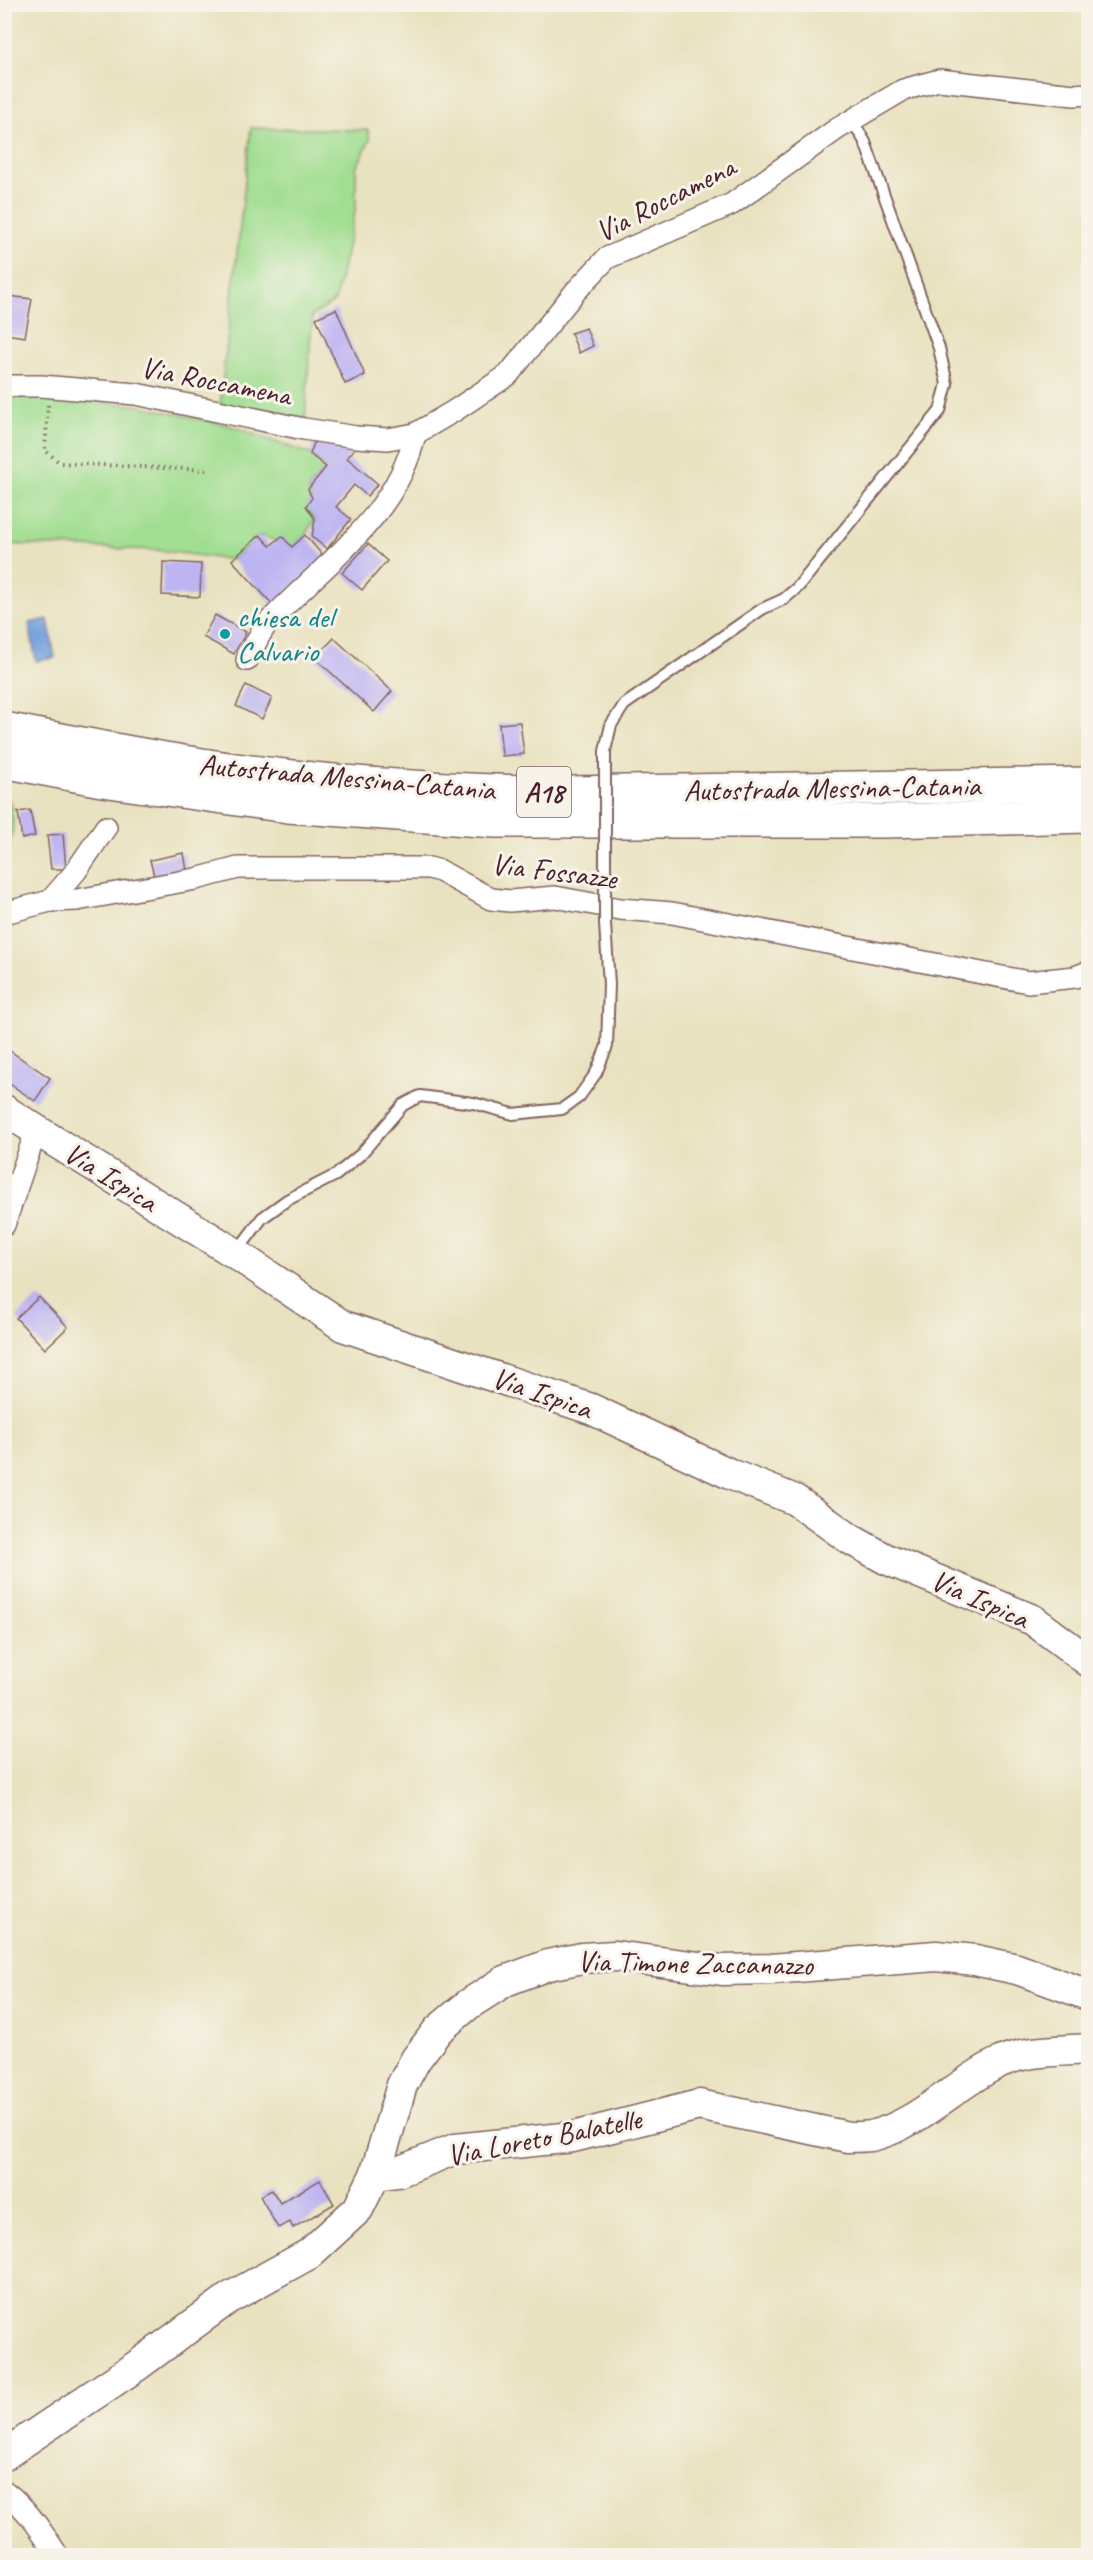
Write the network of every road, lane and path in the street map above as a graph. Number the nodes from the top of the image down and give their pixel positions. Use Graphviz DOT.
graph roads {
  1 [pos="1089,94"];
  2 [pos="852,120"];
  3 [pos="4,386"];
  4 [pos="50,387"];
  5 [pos="415,434"];
  6 [pos="206,470"];
  7 [pos="247,660"];
  8 [pos="4,729"];
  9 [pos="4,761"];
  10 [pos="1089,784"];
  11 [pos="1089,816"];
  12 [pos="106,827"];
  13 [pos="50,901"];
  14 [pos="4,913"];
  15 [pos="1089,972"];
  16 [pos="4,1110"];
  17 [pos="36,1131"];
  18 [pos="4,1226"];
  19 [pos="236,1254"];
  20 [pos="1089,1661"];
  21 [pos="1089,1995"];
  22 [pos="1089,2049"];
  23 [pos="375,2175"];
  24 [pos="4,2455"];
  25 [pos="4,2491"];
  26 [pos="58,2556"];
  1 -- 2 [label="street, Via Roccamena"];
  2 -- 5 [label="street, Via Roccamena"];
  2 -- 19 [label="lane, bridge"];
  3 -- 4 [label="street, Via Roccamena"];
  4 -- 5 [label="street, Via Roccamena"];
  4 -- 6 [label="path"];
  5 -- 7 [label="street"];
  8 -- 10 [label="highway, Autostrada Messina-Catania / A18"];
  9 -- 11 [label="highway, Autostrada Messina-Catania / A18"];
  12 -- 13 [label="street"];
  13 -- 14 [label="street"];
  13 -- 15 [label="street, Via Fossazze"];
  16 -- 17 [label="street, Via Ispica"];
  17 -- 18 [label="street"];
  17 -- 19 [label="street, Via Ispica"];
  19 -- 20 [label="street, Via Ispica"];
  21 -- 23 [label="street, Via Timone Zaccanazzo"];
  22 -- 23 [label="street, Via Loreto Balatelle"];
  23 -- 24 [label="street"];
  25 -- 26 [label="street"];
}
